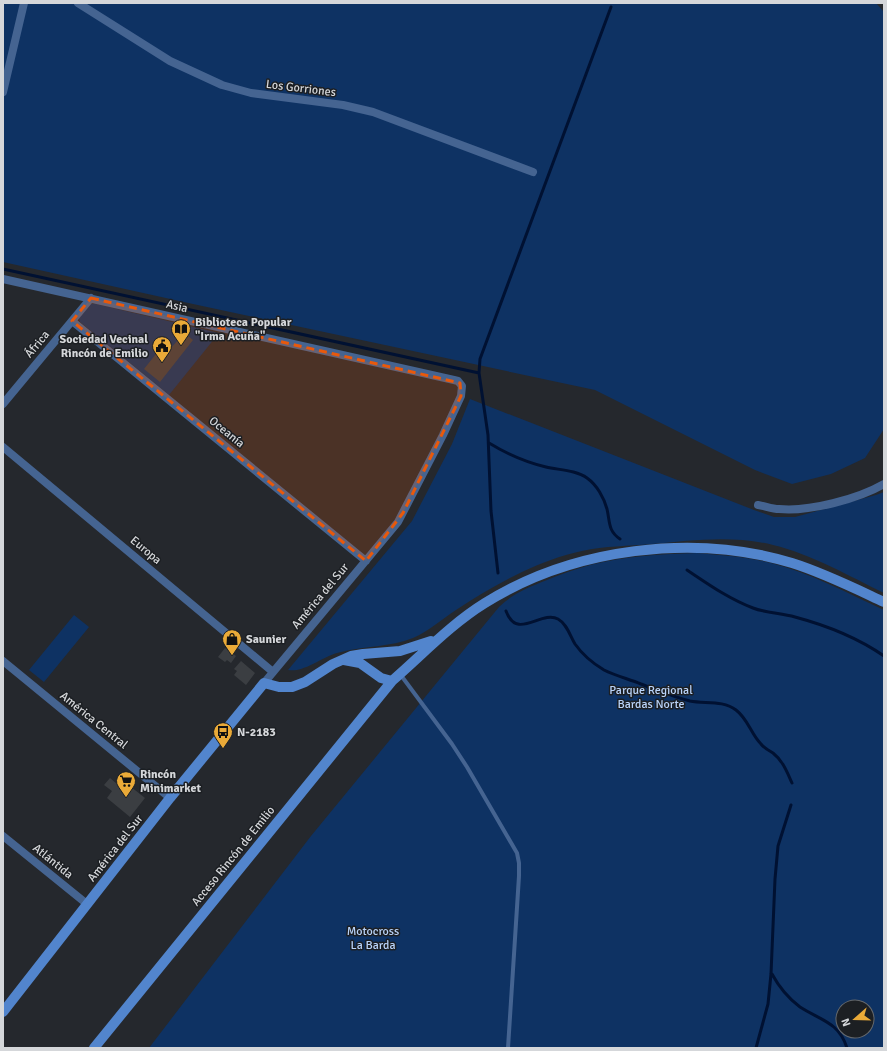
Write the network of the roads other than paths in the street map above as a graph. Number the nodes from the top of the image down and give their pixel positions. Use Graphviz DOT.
graph roads {
  1 [pos="24,3"];
  2 [pos="78,3"];
  3 [pos="3,92"];
  4 [pos="533,172"];
  5 [pos="3,279"];
  6 [pos="90,298"];
  7 [pos="72,321"];
  8 [pos="462,386"];
  9 [pos="3,404"];
  10 [pos="3,447"];
  11 [pos="884,484"];
  12 [pos="758,505"];
  13 [pos="366,561"];
  14 [pos="884,602"];
  15 [pos="438,638"];
  16 [pos="341,660"];
  17 [pos="3,661"];
  18 [pos="273,672"];
  19 [pos="396,677"];
  20 [pos="264,683"];
  21 [pos="170,798"];
  22 [pos="3,836"];
  23 [pos="87,904"];
  24 [pos="4,1009"];
  25 [pos="94,1048"];
  26 [pos="508,1048"];
  1 -- 3 [label="street"];
  2 -- 4 [label="street, Los Gorriones"];
  5 -- 6 [label="street, Asia"];
  6 -- 7 [label="street, África"];
  6 -- 8 [label="street, Asia"];
  7 -- 9 [label="street, África"];
  7 -- 13 [label="street, Oceanía"];
  8 -- 13 [label="street, América del Sur"];
  10 -- 18 [label="street, Europa"];
  11 -- 12 [label="street"];
  13 -- 18 [label="street, América del Sur"];
  14 -- 15 [label="street, Acceso Rincón de Emilio"];
  15 -- 16 [label="street, Acceso Rincón de Emilio"];
  15 -- 19 [label="street, Acceso Rincón de Emilio"];
  16 -- 19 [label="street"];
  16 -- 20 [label="street, Acceso Rincón de Emilio"];
  17 -- 21 [label="street, América Central"];
  18 -- 20 [label="street, América del Sur"];
  19 -- 25 [label="street, Acceso Rincón de Emilio"];
  19 -- 26 [label="lane"];
  20 -- 21 [label="street, América del Sur"];
  21 -- 23 [label="street, América del Sur"];
  22 -- 23 [label="street, Atlántida"];
  23 -- 24 [label="street, América del Sur"];
}
